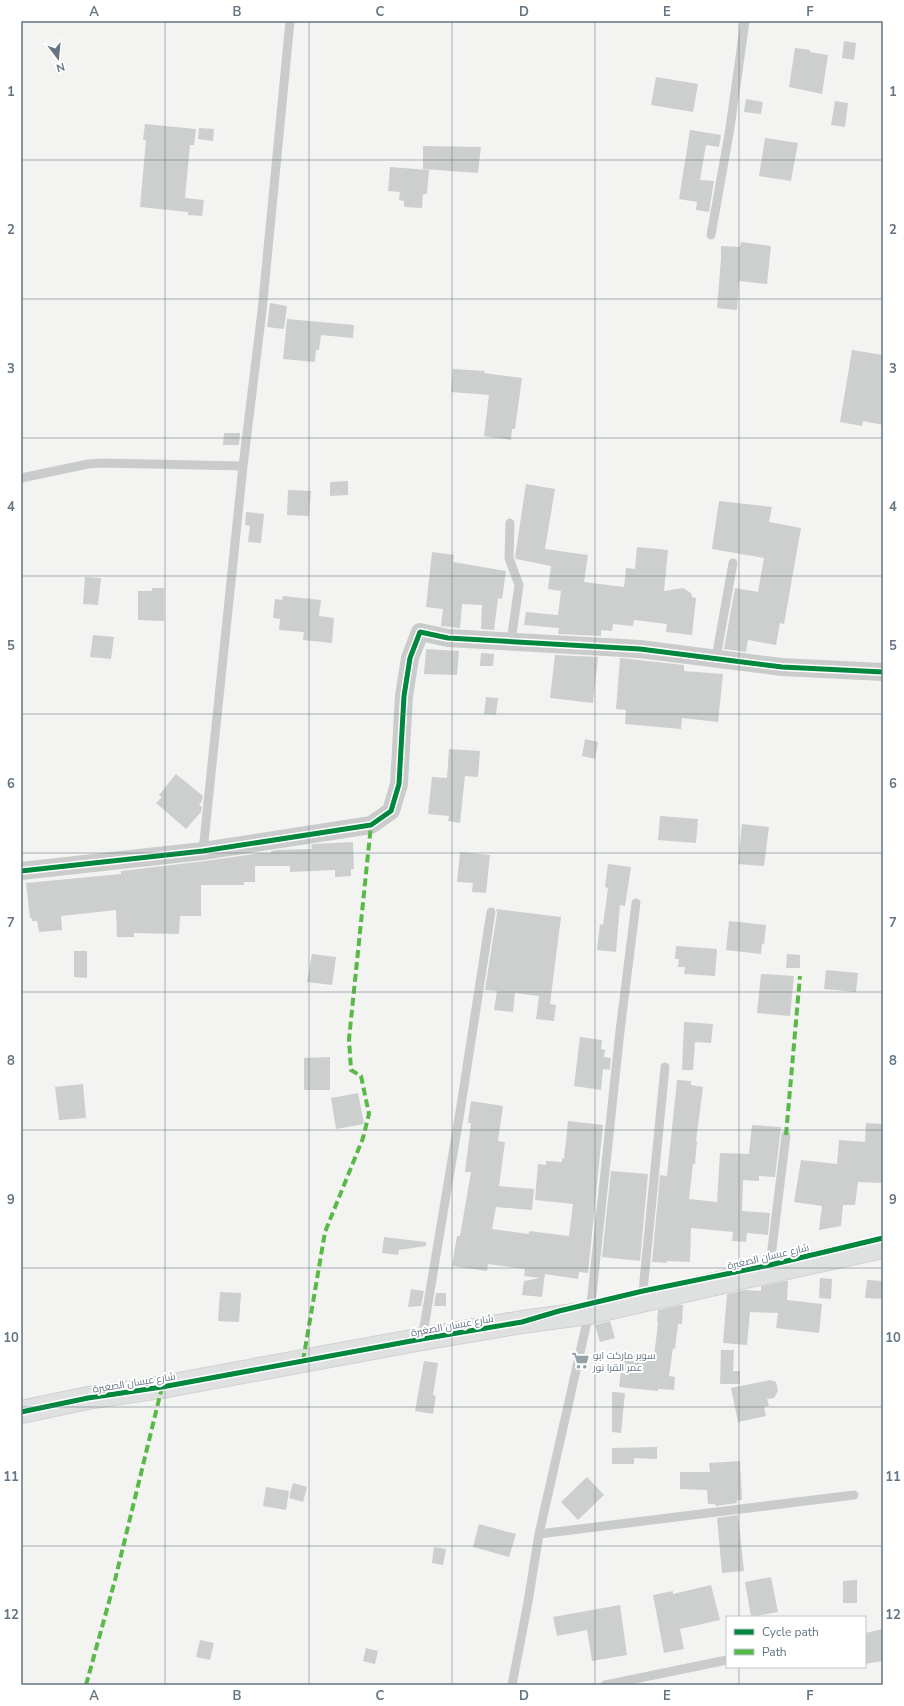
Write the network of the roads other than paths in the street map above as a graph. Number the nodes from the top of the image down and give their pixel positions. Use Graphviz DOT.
graph roads {
  1 [pos="290,21"];
  2 [pos="745,21"];
  3 [pos="711,236"];
  4 [pos="243,466"];
  5 [pos="21,478"];
  6 [pos="510,523"];
  7 [pos="732,563"];
  8 [pos="511,641"];
  9 [pos="716,658"];
  10 [pos="883,672"];
  11 [pos="203,850"];
  12 [pos="21,871"];
  13 [pos="636,903"];
  14 [pos="490,912"];
  15 [pos="665,1067"];
  16 [pos="786,1135"];
  17 [pos="883,1238"];
  18 [pos="883,1247"];
  19 [pos="770,1265"];
  20 [pos="643,1291"];
  21 [pos="590,1309"];
  22 [pos="422,1339"];
  23 [pos="21,1412"];
  24 [pos="854,1495"];
  25 [pos="539,1534"];
  26 [pos="726,1660"];
  27 [pos="512,1685"];
  28 [pos="605,1685"];
  1 -- 4 [label="lane"];
  2 -- 3 [label="lane"];
  4 -- 5 [label="lane"];
  4 -- 11 [label="lane"];
  6 -- 8 [label="lane"];
  7 -- 9 [label="lane"];
  8 -- 9 [label="street"];
  8 -- 11 [label="street"];
  9 -- 10 [label="street"];
  11 -- 12 [label="street"];
  13 -- 21 [label="lane"];
  14 -- 22 [label="lane"];
  15 -- 20 [label="lane"];
  16 -- 19 [label="lane"];
  17 -- 19 [label="street, شارع عبسان الصغيرة"];
  18 -- 21 [label="street, شارع عبسان الصغيرة"];
  19 -- 20 [label="street, شارع عبسان الصغيرة"];
  20 -- 21 [label="street, شارع عبسان الصغيرة"];
  21 -- 22 [label="street, شارع عبسان الصغيرة"];
  21 -- 25 [label="lane"];
  22 -- 23 [label="street, شارع عبسان الصغيرة"];
  24 -- 25 [label="lane"];
  25 -- 27 [label="lane"];
  26 -- 28 [label="lane"];
}
